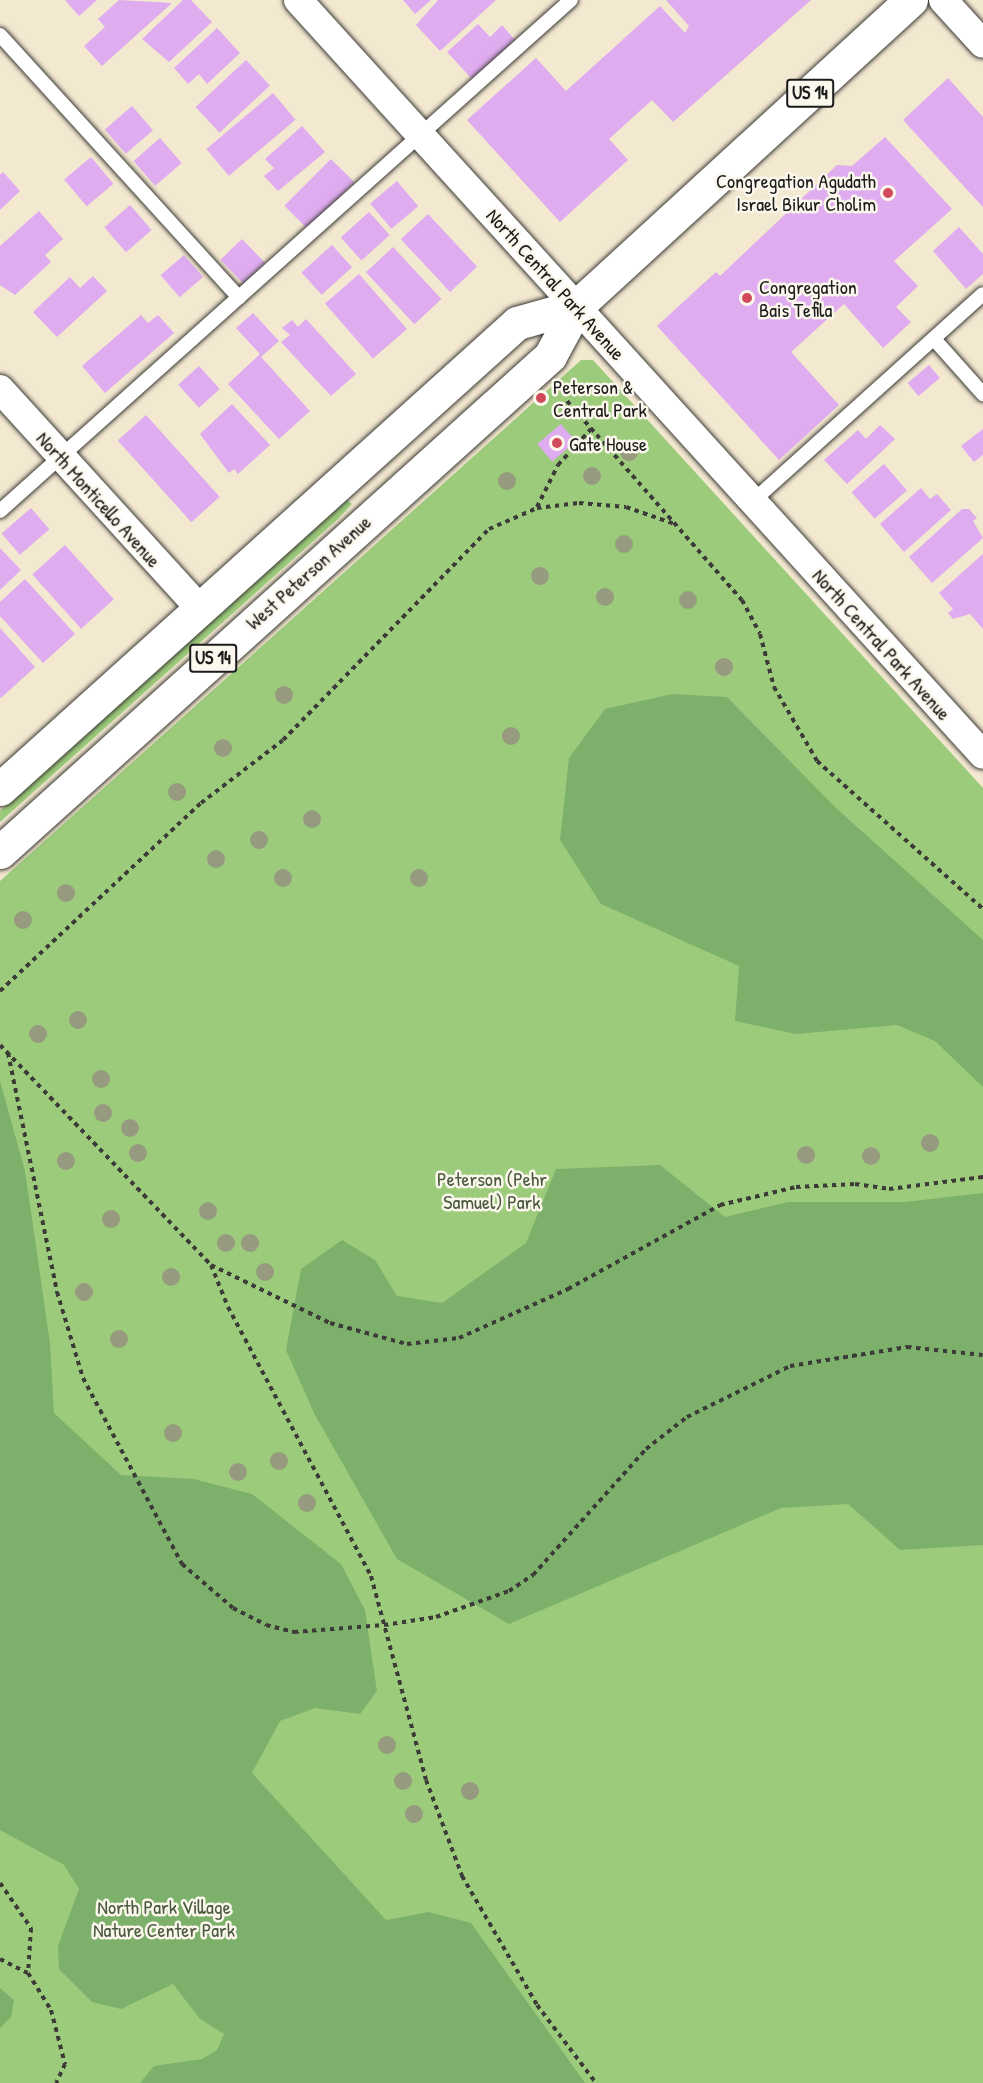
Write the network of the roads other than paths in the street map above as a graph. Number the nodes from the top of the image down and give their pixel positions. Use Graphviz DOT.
graph roads {
  1 [pos="298,0"];
  2 [pos="571,0"];
  3 [pos="912,0"];
  4 [pos="943,0"];
  5 [pos="0,34"];
  6 [pos="983,44"];
  7 [pos="420,135"];
  8 [pos="983,294"];
  9 [pos="239,298"];
  10 [pos="577,306"];
  11 [pos="933,339"];
  12 [pos="0,389"];
  13 [pos="983,394"];
  14 [pos="61,456"];
  15 [pos="753,501"];
  16 [pos="0,511"];
  17 [pos="199,608"];
  18 [pos="983,755"];
  19 [pos="0,789"];
  20 [pos="0,852"];
  1 -- 7 [label="street, North Central Park Avenue"];
  2 -- 7 [label="lane"];
  3 -- 10 [label="main road, West Peterson Avenue / US 14"];
  4 -- 6 [label="street"];
  5 -- 9 [label="lane"];
  7 -- 9 [label="lane"];
  7 -- 10 [label="street, North Central Park Avenue"];
  8 -- 11 [label="lane"];
  9 -- 14 [label="lane"];
  10 -- 15 [label="street, North Central Park Avenue"];
  10 -- 17 [label="main road, West Peterson Avenue / US 14"];
  10 -- 20 [label="main road, West Peterson Avenue / US 14"];
  11 -- 13 [label="lane"];
  11 -- 15 [label="lane"];
  12 -- 14 [label="street, North Monticello Avenue"];
  14 -- 16 [label="lane"];
  14 -- 17 [label="street, North Monticello Avenue"];
  15 -- 18 [label="street, North Central Park Avenue"];
  17 -- 19 [label="main road, West Peterson Avenue / US 14"];
}
